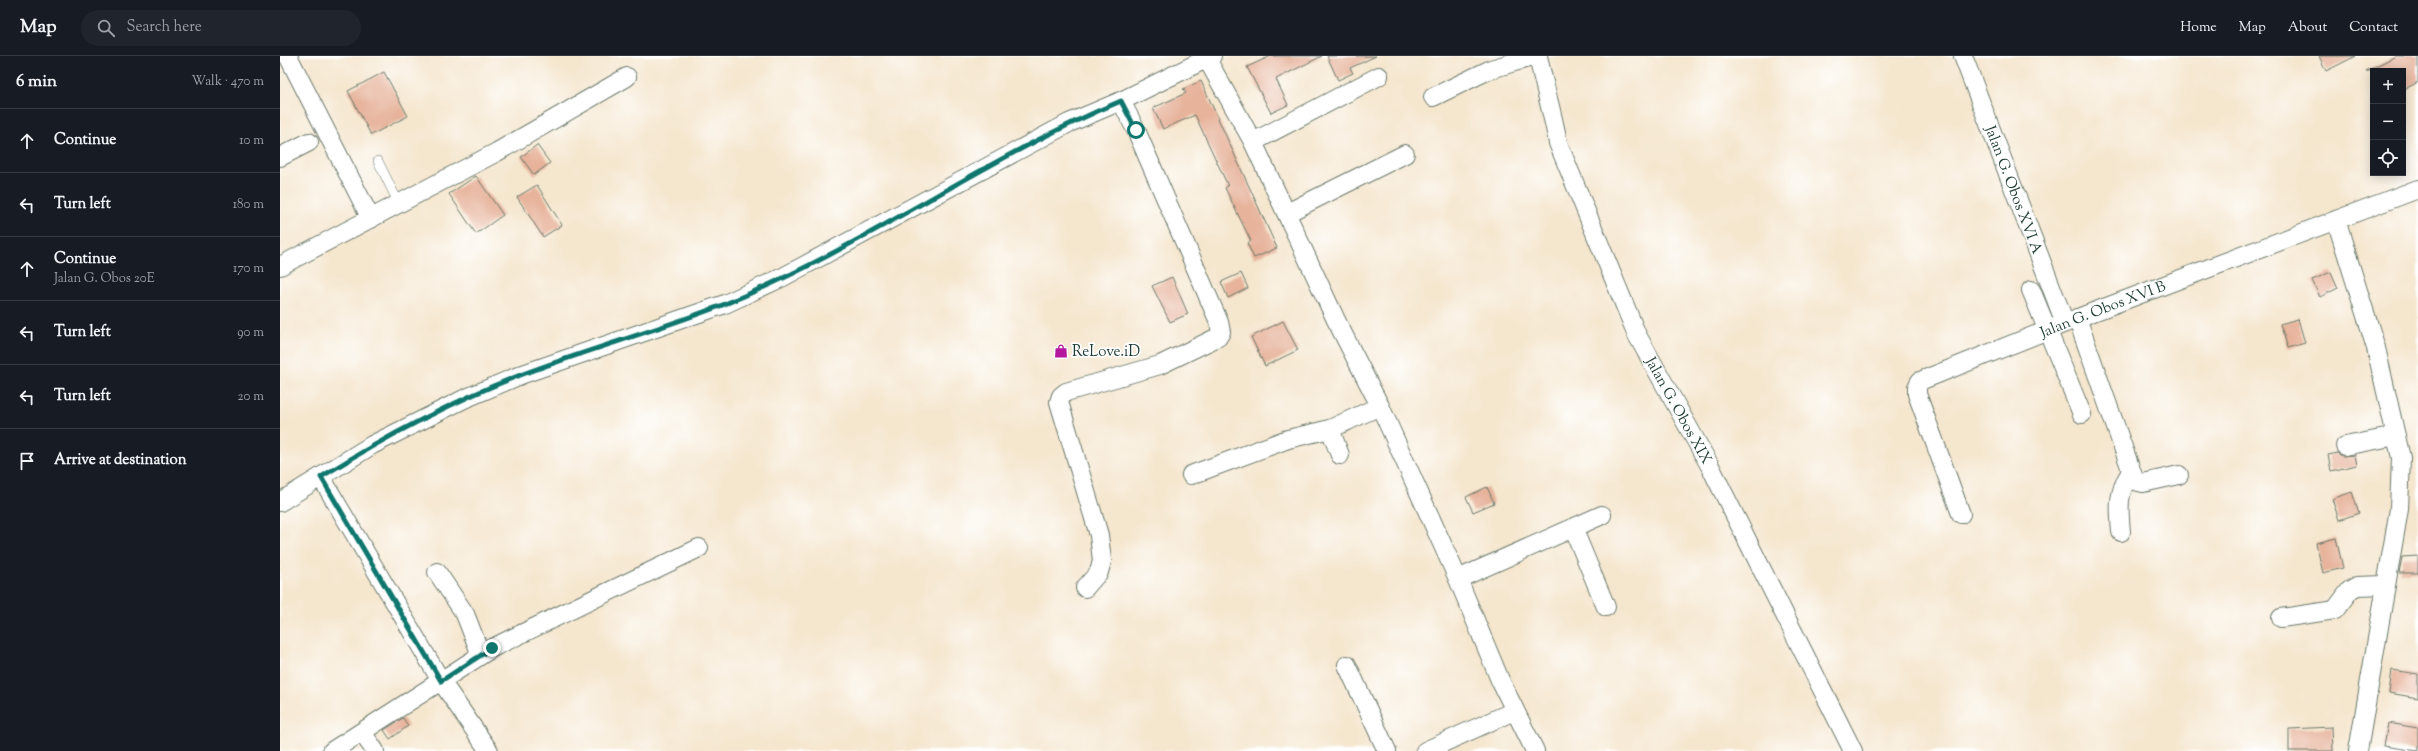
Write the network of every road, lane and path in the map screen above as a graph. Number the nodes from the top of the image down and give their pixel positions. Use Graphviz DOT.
graph roads {
  1 [pos="288,56"];
  2 [pos="1535,56"];
  3 [pos="1538,56"];
  4 [pos="1963,56"];
  5 [pos="1210,57"];
  6 [pos="1379,76"];
  7 [pos="627,77"];
  8 [pos="1433,97"];
  9 [pos="1121,101"];
  10 [pos="309,142"];
  11 [pos="1253,142"];
  12 [pos="1405,154"];
  13 [pos="280,157"];
  14 [pos="378,161"];
  15 [pos="2418,189"];
  16 [pos="399,204"];
  17 [pos="1287,213"];
  18 [pos="371,219"];
  19 [pos="2336,220"];
  20 [pos="280,266"];
  21 [pos="2031,290"];
  22 [pos="2071,321"];
  23 [pos="2047,330"];
  24 [pos="1380,406"];
  25 [pos="2082,414"];
  26 [pos="1330,429"];
  27 [pos="2396,436"];
  28 [pos="2344,446"];
  29 [pos="1340,455"];
  30 [pos="2130,473"];
  31 [pos="1191,475"];
  32 [pos="2179,475"];
  33 [pos="321,477"];
  34 [pos="280,502"];
  35 [pos="1960,514"];
  36 [pos="1602,515"];
  37 [pos="1573,528"];
  38 [pos="2121,532"];
  39 [pos="699,548"];
  40 [pos="438,572"];
  41 [pos="1458,579"];
  42 [pos="2385,585"];
  43 [pos="1085,588"];
  44 [pos="1606,607"];
  45 [pos="2281,618"];
  46 [pos="481,655"];
  47 [pos="1347,665"];
  48 [pos="441,681"];
  49 [pos="1514,710"];
  50 [pos="362,732"];
  51 [pos="1843,743"];
  52 [pos="332,751"];
  53 [pos="375,751"];
  54 [pos="489,751"];
  55 [pos="1387,751"];
  56 [pos="1425,751"];
  57 [pos="1535,751"];
  58 [pos="1853,751"];
  59 [pos="2358,751"];
  1 -- 18 [label="street"];
  2 -- 8 [label="street"];
  3 -- 51 [label="street, Jalan G. Obos XIX"];
  4 -- 22 [label="street, Jalan G. Obos XVI A"];
  5 -- 9 [label="street"];
  5 -- 11 [label="street"];
  6 -- 11 [label="street"];
  7 -- 16 [label="street"];
  9 -- 33 [label="street"];
  9 -- 43 [label="street"];
  10 -- 13 [label="street"];
  11 -- 17 [label="street"];
  12 -- 17 [label="street"];
  14 -- 16 [label="lane"];
  15 -- 19 [label="street, Jalan G. Obos XVI B"];
  16 -- 18 [label="street"];
  17 -- 24 [label="street"];
  18 -- 20 [label="street"];
  19 -- 22 [label="street, Jalan G. Obos XVI B"];
  19 -- 27 [label="street"];
  21 -- 23 [label="street"];
  22 -- 23 [label="street, Jalan G. Obos XVI B"];
  22 -- 30 [label="street, Jalan G. Obos XVI A"];
  23 -- 25 [label="street"];
  23 -- 35 [label="street, Jalan G. Obos XVI B"];
  24 -- 26 [label="street"];
  24 -- 41 [label="street"];
  26 -- 29 [label="street"];
  26 -- 31 [label="street"];
  27 -- 28 [label="street"];
  27 -- 42 [label="street"];
  30 -- 32 [label="street"];
  30 -- 38 [label="street"];
  33 -- 34 [label="street"];
  33 -- 48 [label="street"];
  36 -- 37 [label="street"];
  37 -- 41 [label="street"];
  37 -- 44 [label="street"];
  39 -- 46 [label="street"];
  40 -- 46 [label="street"];
  41 -- 49 [label="street"];
  42 -- 45 [label="street"];
  42 -- 59 [label="street"];
  46 -- 48 [label="street"];
  47 -- 55 [label="street"];
  48 -- 50 [label="street"];
  48 -- 54 [label="street"];
  49 -- 56 [label="street"];
  49 -- 57 [label="street"];
  50 -- 52 [label="street"];
  50 -- 53 [label="street"];
  51 -- 58 [label="street, Jalan G. Obos XIX"];
}
